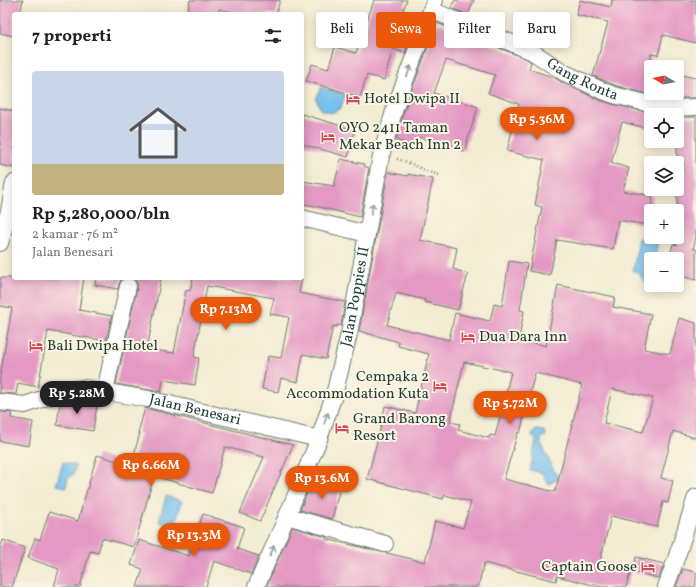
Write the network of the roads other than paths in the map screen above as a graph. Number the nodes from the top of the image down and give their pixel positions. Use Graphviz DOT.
graph roads {
  1 [pos="433,5"];
  2 [pos="696,107"];
  3 [pos="12,192"];
  4 [pos="304,218"];
  5 [pos="367,234"];
  6 [pos="0,243"];
  7 [pos="128,286"];
  8 [pos="106,391"];
  9 [pos="0,402"];
  10 [pos="319,439"];
  11 [pos="696,497"];
  12 [pos="287,516"];
  13 [pos="385,544"];
  14 [pos="256,587"];
  15 [pos="666,587"];
  1 -- 2 [label="street, Gang Ronta"];
  5 -- 1 [label="street, Jalan Poppies II, one-way"];
  3 -- 6 [label="street"];
  4 -- 5 [label="street"];
  10 -- 5 [label="street, Jalan Poppies II, one-way"];
  7 -- 8 [label="street"];
  8 -- 9 [label="street, Jalan Benesari"];
  8 -- 10 [label="street, Jalan Benesari"];
  10 -- 12 [label="street, Jalan Poppies II"];
  11 -- 15 [label="street"];
  12 -- 13 [label="street"];
  14 -- 12 [label="street, Jalan Poppies II, one-way"];
}
